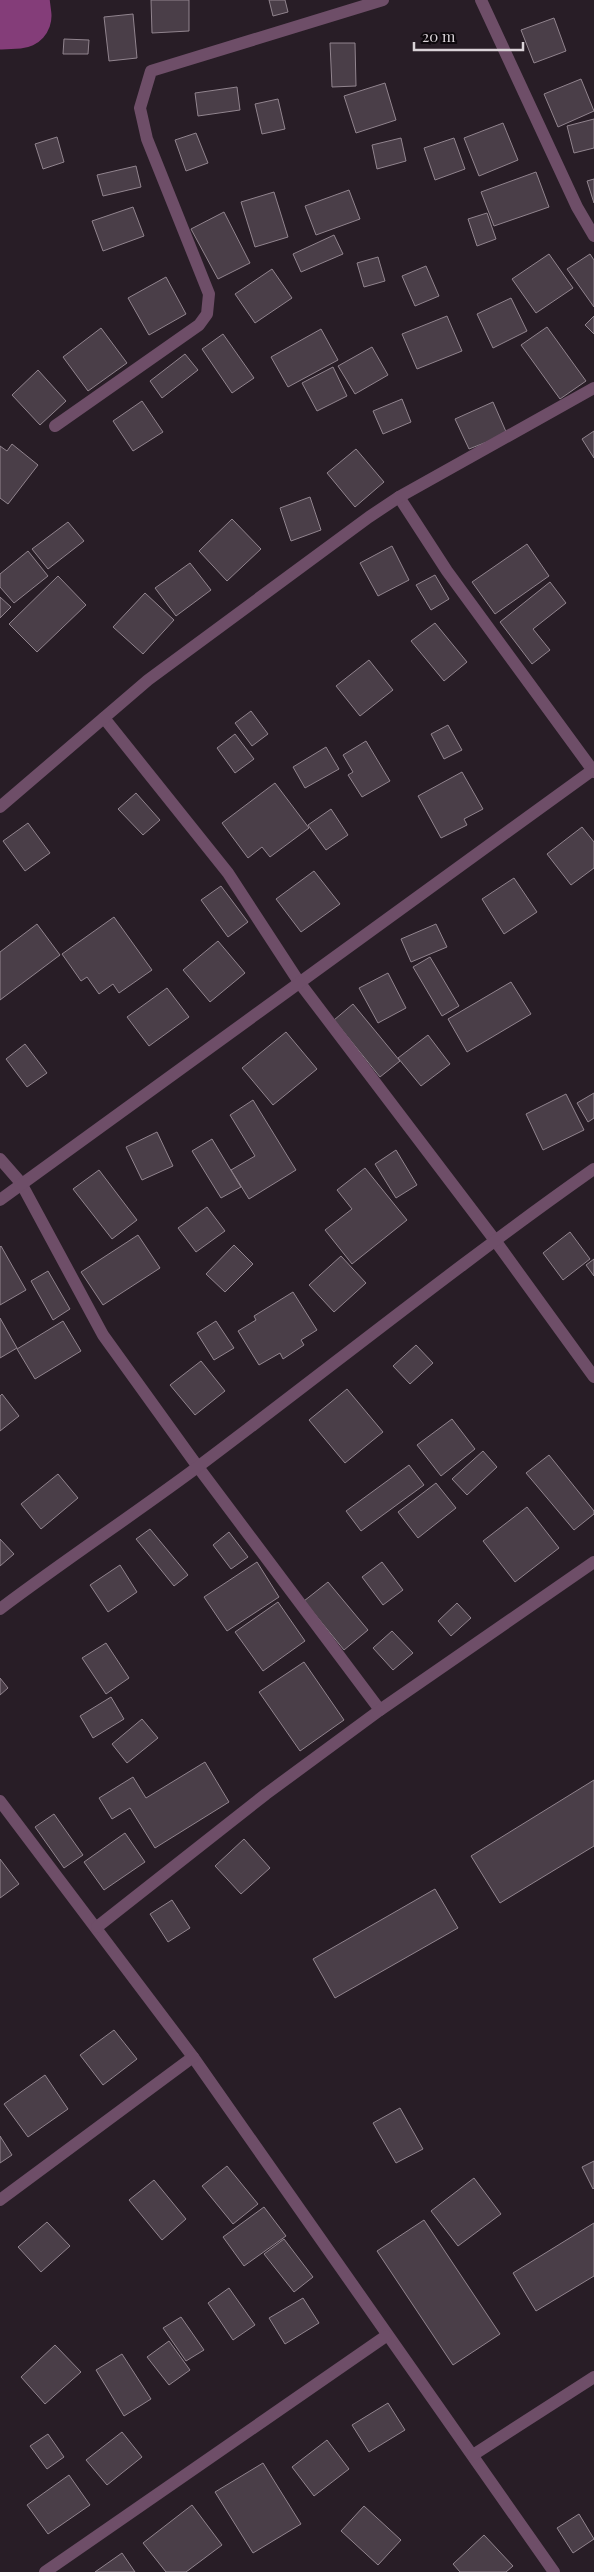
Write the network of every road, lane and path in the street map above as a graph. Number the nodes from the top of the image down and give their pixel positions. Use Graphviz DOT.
graph roads {
  1 [pos="383,0"];
  2 [pos="481,0"];
  3 [pos="594,236"];
  4 [pos="594,388"];
  5 [pos="56,426"];
  6 [pos="399,498"];
  7 [pos="104,718"];
  8 [pos="594,771"];
  9 [pos="0,807"];
  10 [pos="299,982"];
  11 [pos="0,1159"];
  12 [pos="594,1169"];
  13 [pos="21,1183"];
  14 [pos="0,1200"];
  15 [pos="494,1240"];
  16 [pos="594,1377"];
  17 [pos="198,1467"];
  18 [pos="594,1562"];
  19 [pos="0,1610"];
  20 [pos="380,1710"];
  21 [pos="0,1801"];
  22 [pos="97,1927"];
  23 [pos="194,2057"];
  24 [pos="0,2200"];
  25 [pos="386,2336"];
  26 [pos="594,2377"];
  27 [pos="473,2455"];
  28 [pos="45,2572"];
  29 [pos="554,2572"];
  1 -- 5 [label="street"];
  2 -- 3 [label="street"];
  4 -- 6 [label="street"];
  6 -- 7 [label="street"];
  6 -- 8 [label="street"];
  7 -- 9 [label="street"];
  7 -- 10 [label="street"];
  8 -- 10 [label="street"];
  10 -- 13 [label="street"];
  10 -- 15 [label="street"];
  11 -- 13 [label="street"];
  12 -- 15 [label="street"];
  13 -- 14 [label="street"];
  13 -- 17 [label="street"];
  15 -- 16 [label="street"];
  15 -- 17 [label="street"];
  17 -- 19 [label="street"];
  17 -- 20 [label="street"];
  18 -- 20 [label="street"];
  20 -- 22 [label="street"];
  21 -- 22 [label="street"];
  22 -- 23 [label="street"];
  23 -- 24 [label="street"];
  23 -- 25 [label="street"];
  25 -- 27 [label="street"];
  25 -- 28 [label="street"];
  26 -- 27 [label="street"];
  27 -- 29 [label="street"];
}
